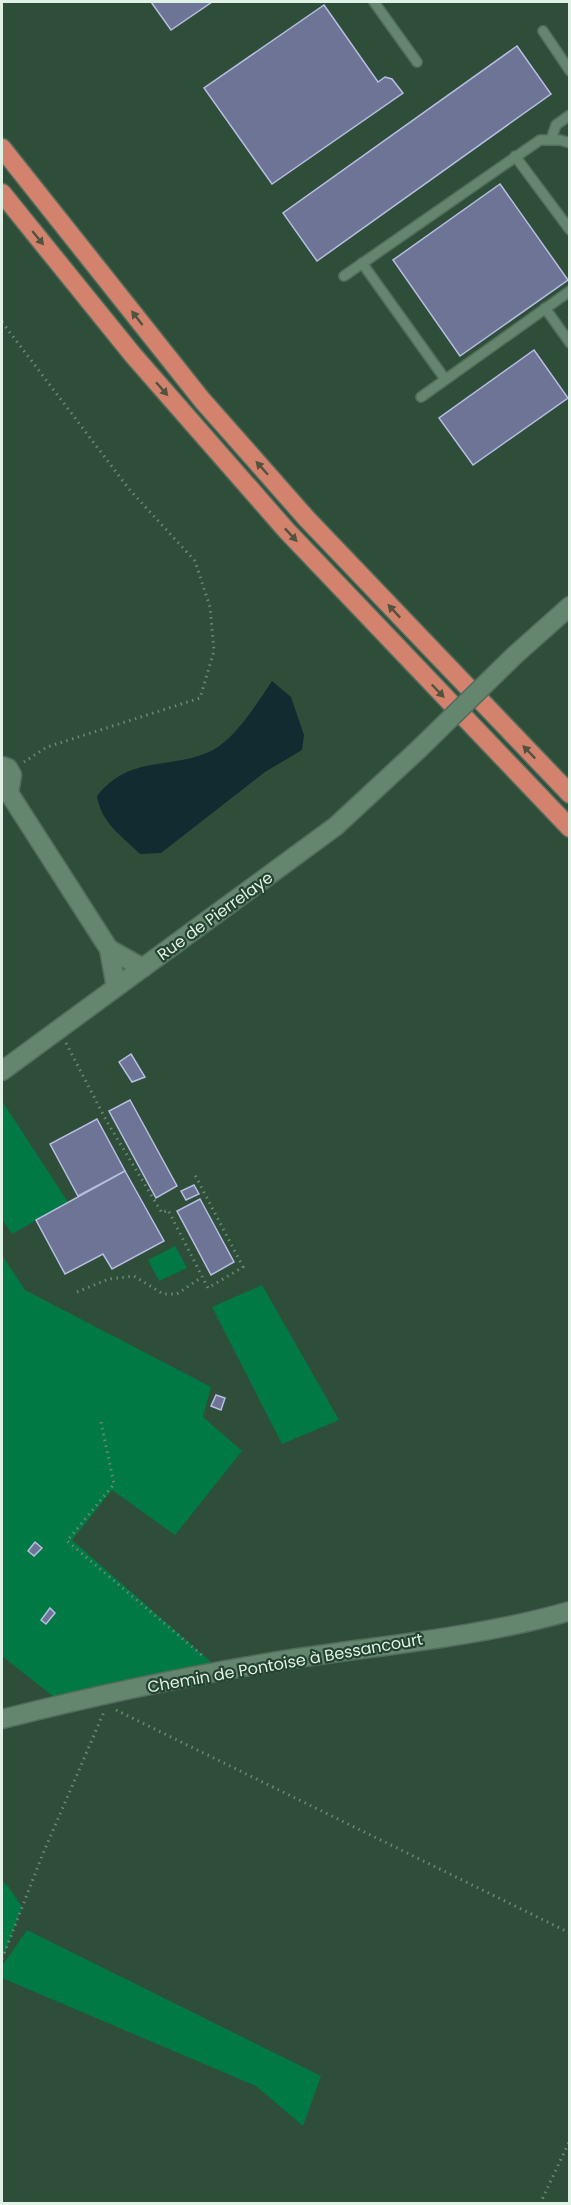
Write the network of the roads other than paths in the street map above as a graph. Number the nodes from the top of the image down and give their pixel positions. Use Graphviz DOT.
graph roads {
  1 [pos="374,2"];
  2 [pos="543,31"];
  3 [pos="417,62"];
  4 [pos="570,71"];
  5 [pos="570,115"];
  6 [pos="2,132"];
  7 [pos="550,140"];
  8 [pos="570,143"];
  9 [pos="2,148"];
  10 [pos="515,156"];
  11 [pos="18,168"];
  12 [pos="2,193"];
  13 [pos="570,230"];
  14 [pos="362,263"];
  15 [pos="344,276"];
  16 [pos="570,291"];
  17 [pos="545,308"];
  18 [pos="570,343"];
  19 [pos="445,379"];
  20 [pos="421,397"];
  21 [pos="570,606"];
  22 [pos="6,780"];
  23 [pos="570,794"];
  24 [pos="570,828"];
  25 [pos="109,949"];
  26 [pos="143,968"];
  27 [pos="116,987"];
  28 [pos="2,1071"];
  29 [pos="570,1611"];
  30 [pos="2,1719"];
  1 -- 3 [label="lane"];
  2 -- 4 [label="lane"];
  5 -- 7 [label="lane"];
  6 -- 11 [label="highway"];
  7 -- 8 [label="lane"];
  7 -- 10 [label="lane"];
  9 -- 11 [label="highway"];
  10 -- 13 [label="lane"];
  10 -- 14 [label="lane"];
  23 -- 11 [label="highway, one-way"];
  12 -- 24 [label="highway, one-way"];
  14 -- 15 [label="lane"];
  14 -- 19 [label="lane"];
  16 -- 17 [label="lane"];
  17 -- 18 [label="lane"];
  17 -- 19 [label="lane"];
  19 -- 20 [label="lane"];
  21 -- 26 [label="street, Rue de Pierrelaye, bridge"];
  22 -- 25 [label="street"];
  25 -- 26 [label="street"];
  25 -- 27 [label="street"];
  26 -- 27 [label="street, Rue de Pierrelaye"];
  27 -- 28 [label="street, Rue de Pierrelaye"];
  29 -- 30 [label="street, Chemin de Pontoise à Bessancourt"];
}
